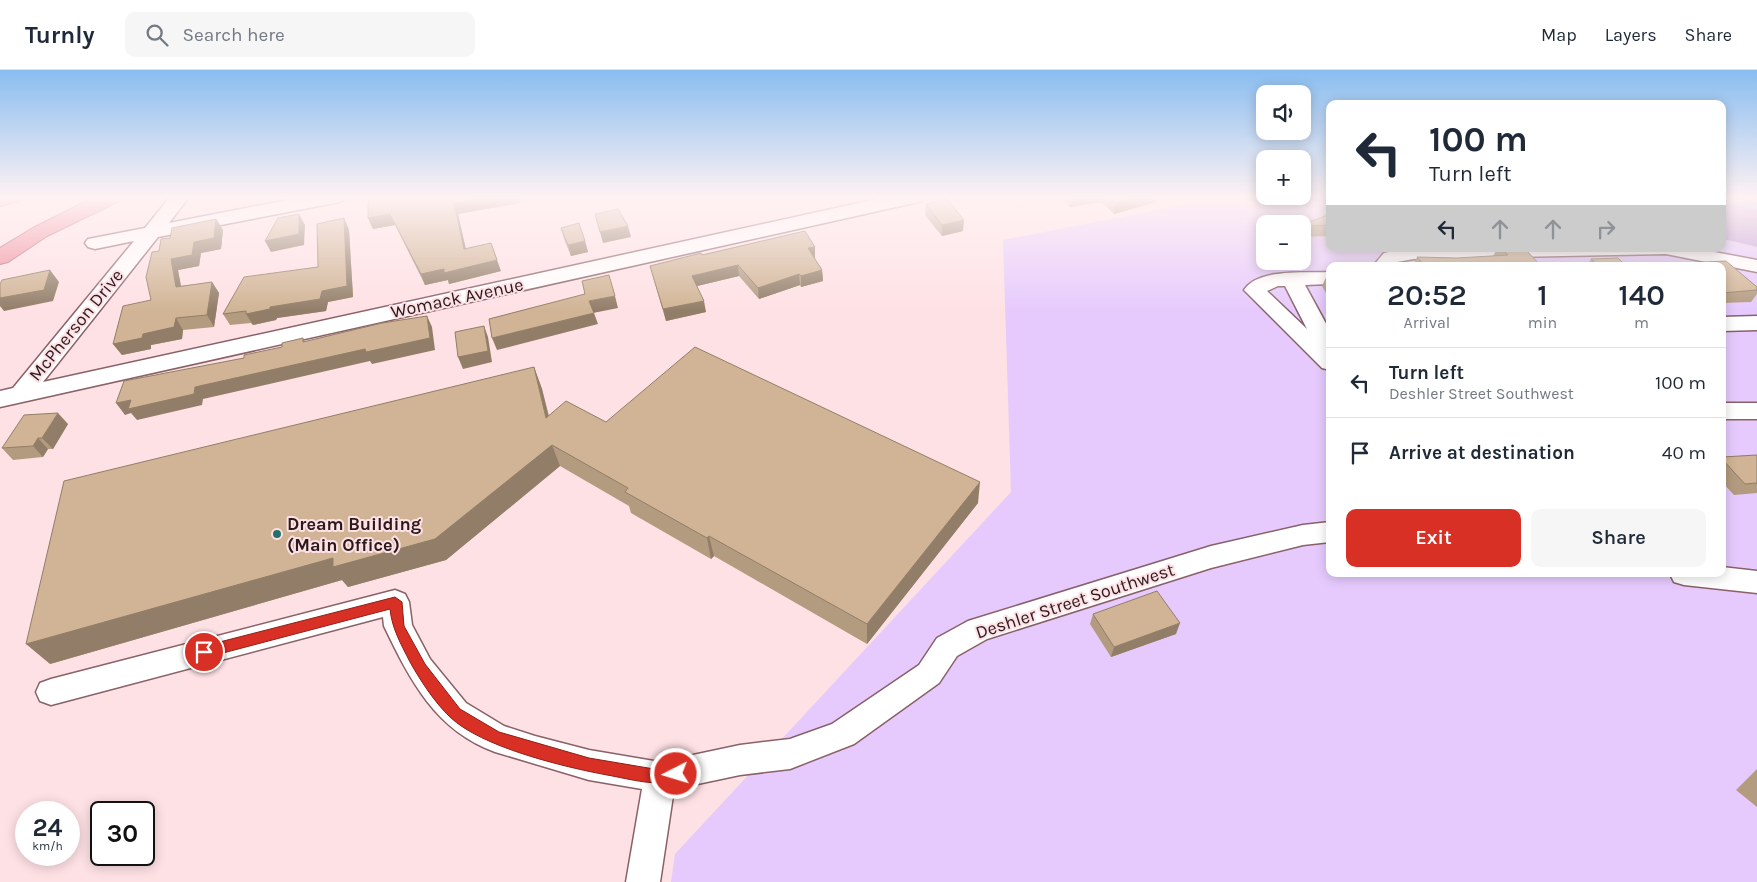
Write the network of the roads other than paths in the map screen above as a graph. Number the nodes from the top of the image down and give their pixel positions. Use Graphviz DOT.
graph roads {
  1 [pos="35,235"];
  2 [pos="137,235"];
  3 [pos="150,235"];
  4 [pos="746,235"];
  5 [pos="95,243"];
  6 [pos="1478,252"];
  7 [pos="1542,252"];
  8 [pos="1685,252"];
  9 [pos="0,256"];
  10 [pos="1386,262"];
  11 [pos="1551,262"];
  12 [pos="1757,266"];
  13 [pos="1326,278"];
  14 [pos="1292,279"];
  15 [pos="1757,323"];
  16 [pos="1726,324"];
  17 [pos="1326,347"];
  18 [pos="1326,359"];
  19 [pos="10,397"];
  20 [pos="1726,411"];
  21 [pos="1757,411"];
  22 [pos="1326,532"];
  23 [pos="1711,577"];
  24 [pos="1757,582"];
  25 [pos="50,692"];
  26 [pos="660,777"];
  27 [pos="644,882"];
  1 -- 9 [label="highway"];
  2 -- 5 [label="street"];
  3 -- 19 [label="street, McPherson Drive"];
  4 -- 19 [label="street, Womack Avenue"];
  6 -- 10 [label="street"];
  7 -- 11 [label="street"];
  8 -- 12 [label="street"];
  13 -- 14 [label="street"];
  14 -- 17 [label="street"];
  14 -- 18 [label="street"];
  15 -- 16 [label="street"];
  20 -- 21 [label="street"];
  22 -- 26 [label="street, Deshler Street Southwest"];
  23 -- 24 [label="street"];
  25 -- 26 [label="street, Deshler Street Southwest"];
  26 -- 27 [label="street"];
}
